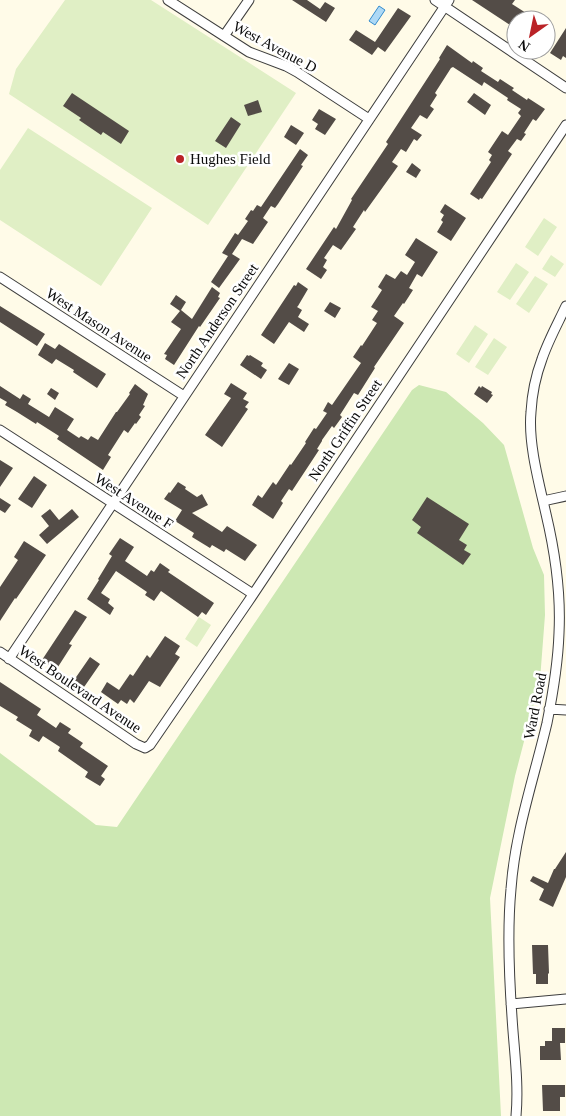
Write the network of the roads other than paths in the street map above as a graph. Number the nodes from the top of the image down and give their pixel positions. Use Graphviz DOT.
graph roads {
  1 [pos="168,0"];
  2 [pos="249,0"];
  3 [pos="435,0"];
  4 [pos="447,3"];
  5 [pos="224,36"];
  6 [pos="566,88"];
  7 [pos="369,119"];
  8 [pos="566,125"];
  9 [pos="0,277"];
  10 [pos="566,306"];
  11 [pos="184,396"];
  12 [pos="0,430"];
  13 [pos="566,496"];
  14 [pos="543,501"];
  15 [pos="112,503"];
  16 [pos="253,594"];
  17 [pos="0,652"];
  18 [pos="9,658"];
  19 [pos="549,709"];
  20 [pos="566,710"];
  21 [pos="145,748"];
  22 [pos="566,999"];
  23 [pos="511,1004"];
  24 [pos="516,1116"];
  1 -- 5 [label="street, West Avenue D"];
  2 -- 5 [label="street"];
  3 -- 4 [label="street"];
  4 -- 6 [label="street"];
  4 -- 7 [label="street, North Anderson Street"];
  5 -- 7 [label="street, West Avenue D"];
  7 -- 11 [label="street, North Anderson Street"];
  8 -- 16 [label="street, North Griffin Street"];
  9 -- 11 [label="street, West Mason Avenue"];
  10 -- 14 [label="street, Ward Road"];
  11 -- 15 [label="street, North Anderson Street"];
  12 -- 15 [label="street, West Avenue F"];
  13 -- 14 [label="street"];
  14 -- 19 [label="street, Ward Road"];
  15 -- 16 [label="street, West Avenue F"];
  15 -- 18 [label="street, North Anderson Street"];
  16 -- 21 [label="street, North Griffin Street"];
  17 -- 18 [label="street, West Boulevard Avenue"];
  18 -- 21 [label="street, West Boulevard Avenue"];
  19 -- 20 [label="street"];
  19 -- 23 [label="street, Ward Road"];
  22 -- 23 [label="street"];
  23 -- 24 [label="street, Ward Road"];
}
